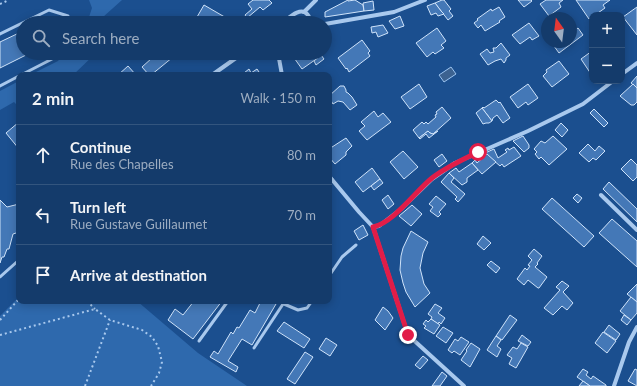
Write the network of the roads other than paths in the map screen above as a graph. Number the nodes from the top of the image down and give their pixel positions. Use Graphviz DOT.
graph roads {
  1 [pos="316,0"];
  2 [pos="425,0"];
  3 [pos="304,12"];
  4 [pos="37,16"];
  5 [pos="68,16"];
  6 [pos="293,16"];
  7 [pos="309,16"];
  8 [pos="332,23"];
  9 [pos="16,26"];
  10 [pos="0,34"];
  11 [pos="50,60"];
  12 [pos="233,60"];
  13 [pos="279,60"];
  14 [pos="637,63"];
  15 [pos="28,72"];
  16 [pos="216,72"];
  17 [pos="281,72"];
  18 [pos="625,72"];
  19 [pos="16,78"];
  20 [pos="609,84"];
  21 [pos="0,86"];
  22 [pos="332,180"];
  23 [pos="601,195"];
  24 [pos="373,227"];
  25 [pos="637,230"];
  26 [pos="356,245"];
  27 [pos="16,263"];
  28 [pos="332,272"];
  29 [pos="0,277"];
  30 [pos="226,304"];
  31 [pos="284,304"];
  32 [pos="288,304"];
  33 [pos="310,304"];
  34 [pos="637,327"];
  35 [pos="199,341"];
  36 [pos="254,348"];
  37 [pos="464,386"];
  38 [pos="614,386"];
  1 -- 3 [label="street"];
  2 -- 8 [label="street"];
  3 -- 6 [label="street"];
  3 -- 7 [label="street"];
  4 -- 5 [label="lane"];
  9 -- 10 [label="lane"];
  11 -- 15 [label="lane"];
  12 -- 16 [label="street"];
  13 -- 17 [label="street"];
  14 -- 18 [label="street"];
  19 -- 21 [label="lane"];
  20 -- 24 [label="street"];
  22 -- 24 [label="street"];
  23 -- 25 [label="street"];
  24 -- 37 [label="street"];
  26 -- 28 [label="lane"];
  27 -- 29 [label="lane"];
  30 -- 35 [label="lane"];
  31 -- 36 [label="lane"];
  32 -- 33 [label="lane"];
  34 -- 38 [label="street"];
}
